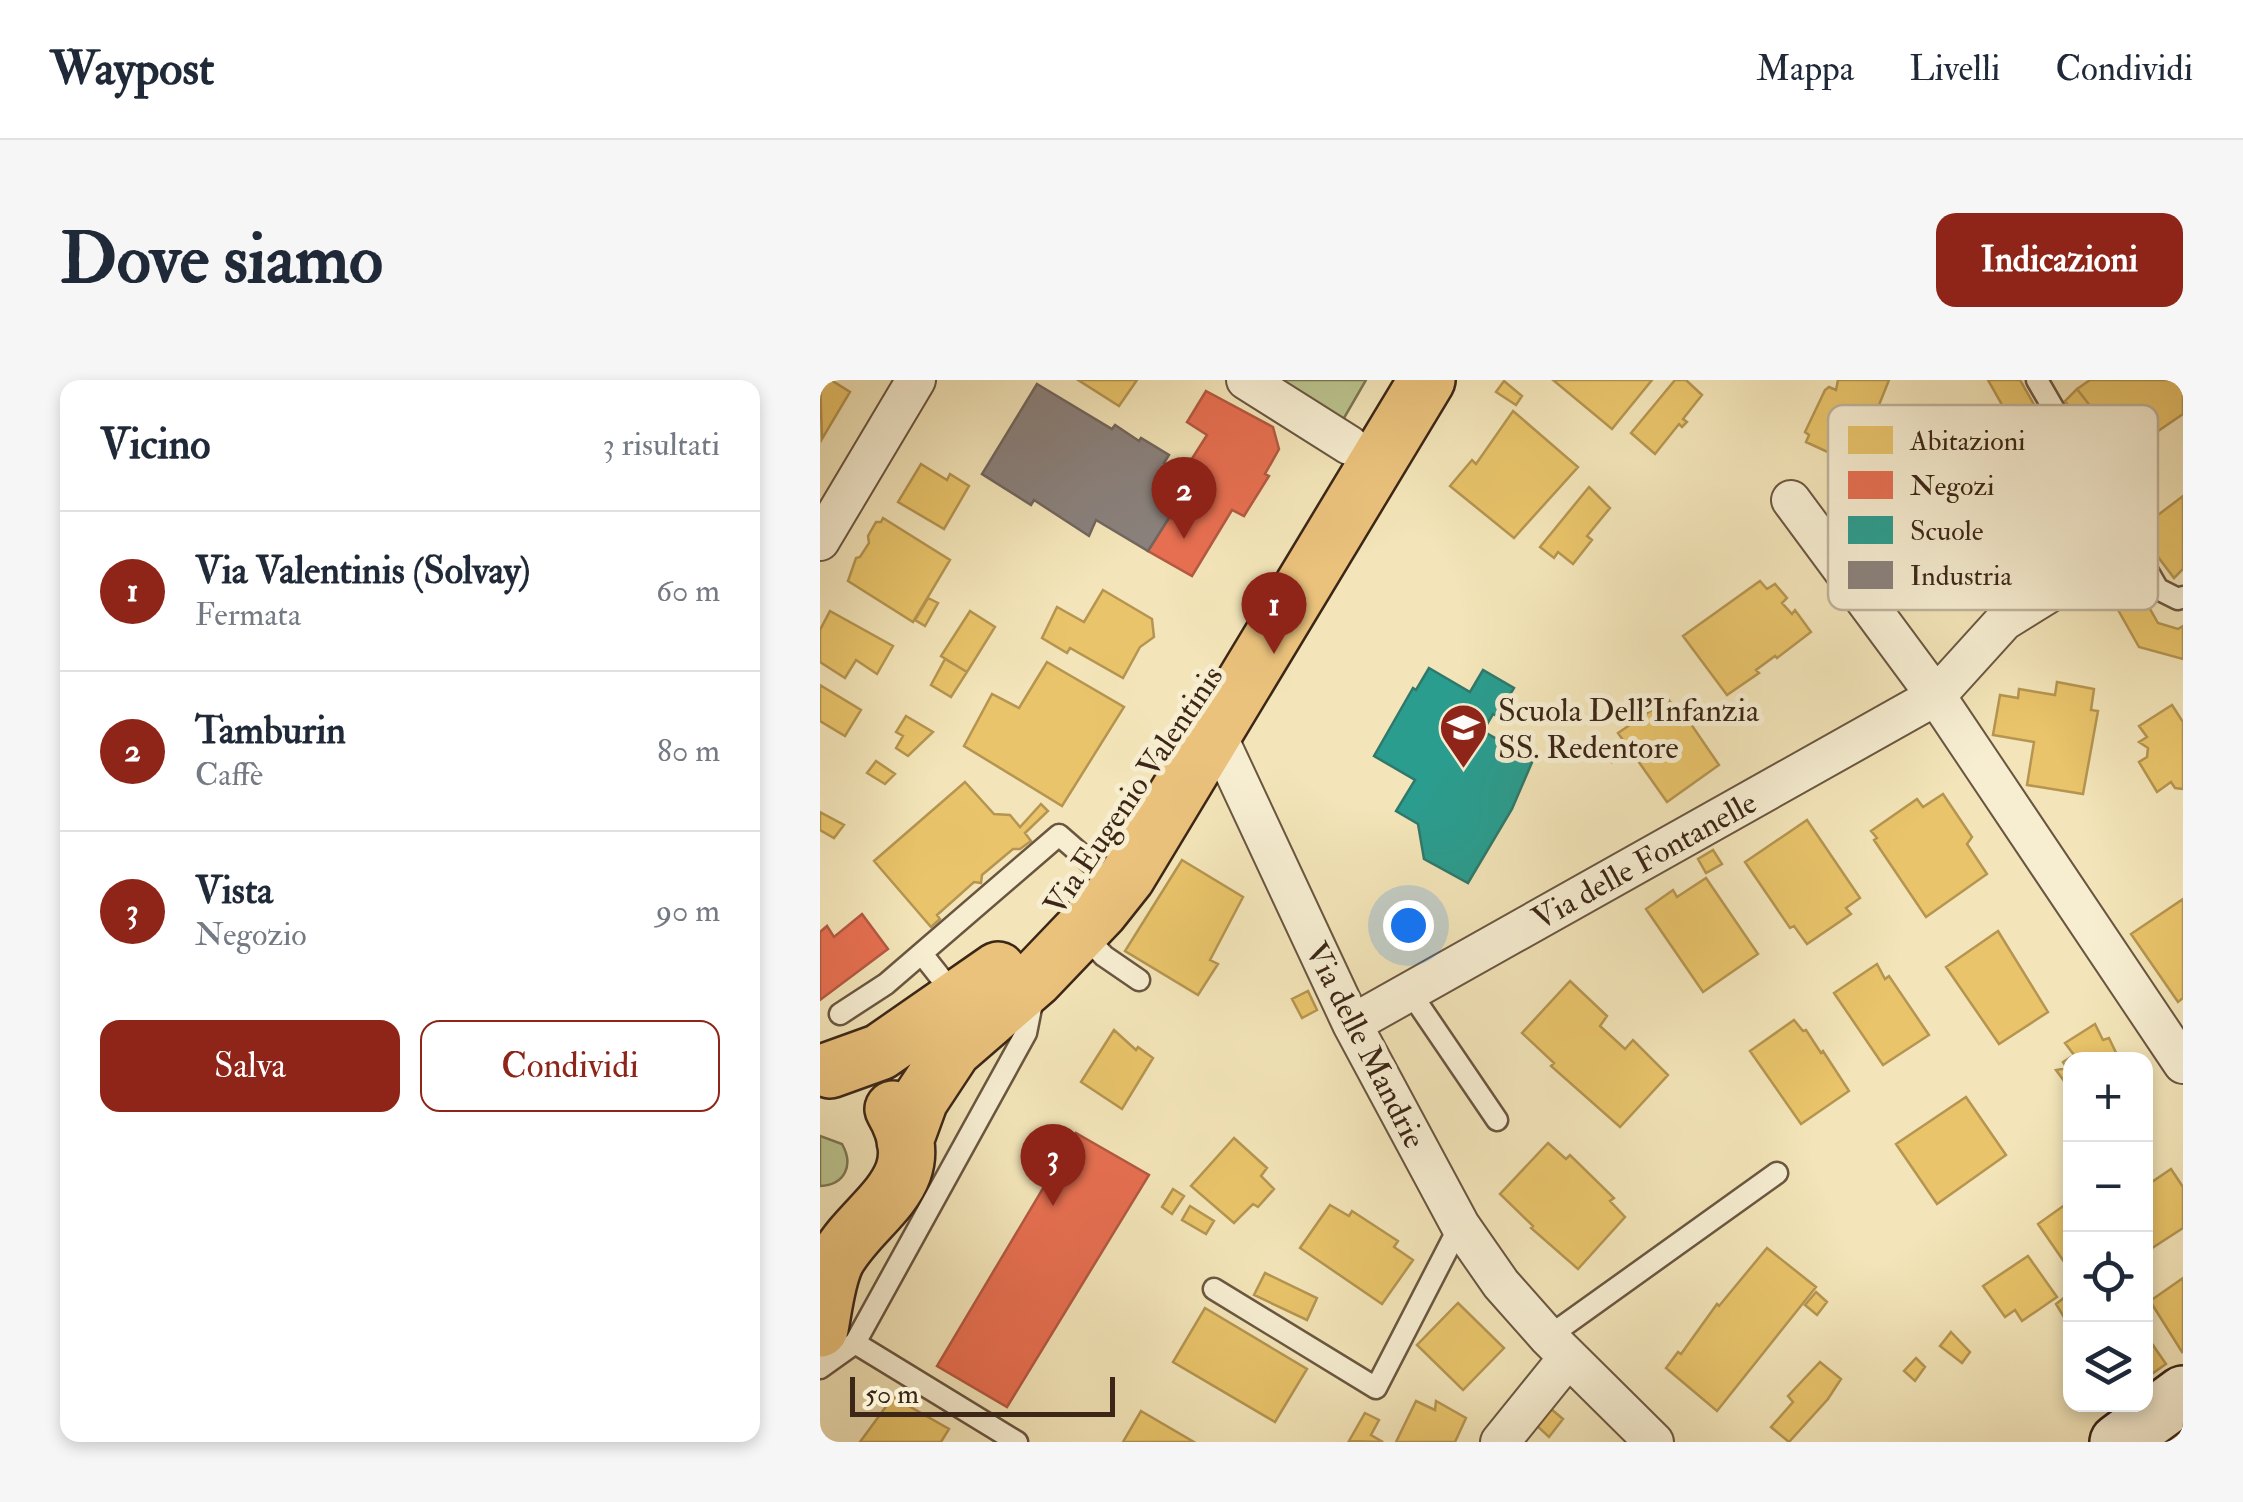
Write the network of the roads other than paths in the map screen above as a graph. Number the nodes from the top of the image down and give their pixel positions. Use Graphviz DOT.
graph roads {
  1 [pos="916,380"];
  2 [pos="1246,380"];
  3 [pos="1388,380"];
  4 [pos="1426,380"];
  5 [pos="2036,380"];
  6 [pos="2051,405"];
  7 [pos="1349,444"];
  8 [pos="1791,500"];
  9 [pos="820,541"];
  10 [pos="1828,550"];
  11 [pos="2158,589"];
  12 [pos="2183,597"];
  13 [pos="1872,610"];
  14 [pos="2022,610"];
  15 [pos="1936,696"];
  16 [pos="1216,733"];
  17 [pos="1092,863"];
  18 [pos="1080,932"];
  19 [pos="922,954"];
  20 [pos="1035,979"];
  21 [pos="1139,980"];
  22 [pos="1410,992"];
  23 [pos="958,999"];
  24 [pos="840,1014"];
  25 [pos="1352,1024"];
  26 [pos="2183,1064"];
  27 [pos="825,1070"];
  28 [pos="1496,1120"];
  29 [pos="906,1141"];
  30 [pos="1777,1173"];
  31 [pos="873,1216"];
  32 [pos="1460,1226"];
  33 [pos="820,1232"];
  34 [pos="1214,1289"];
  35 [pos="837,1336"];
  36 [pos="1558,1348"];
  37 [pos="820,1368"];
  38 [pos="2183,1394"];
  39 [pos="1017,1442"];
  40 [pos="1500,1442"];
  41 [pos="1654,1442"];
  42 [pos="2118,1442"];
  1 -- 9 [label="street"];
  2 -- 7 [label="street"];
  3 -- 7 [label="main road, Via Eugenio Valentinis"];
  4 -- 16 [label="main road, Via Eugenio Valentinis"];
  5 -- 6 [label="lane"];
  7 -- 17 [label="main road, Via Eugenio Valentinis"];
  8 -- 10 [label="street"];
  11 -- 12 [label="lane"];
  13 -- 15 [label="street"];
  14 -- 15 [label="street, Via delle Fontanelle"];
  15 -- 22 [label="street, Via delle Fontanelle"];
  15 -- 26 [label="street"];
  16 -- 18 [label="main road, Via Eugenio Valentinis"];
  16 -- 25 [label="street, Via delle Mandrie"];
  17 -- 19 [label="lane"];
  17 -- 23 [label="main road, Via Eugenio Valentinis"];
  18 -- 20 [label="main road, Via Eugenio Valentinis"];
  18 -- 21 [label="lane"];
  19 -- 23 [label="lane"];
  19 -- 24 [label="lane"];
  20 -- 29 [label="main road, Via Eugenio Valentinis"];
  20 -- 35 [label="lane"];
  22 -- 25 [label="street, Via delle Fontanelle"];
  22 -- 28 [label="lane"];
  23 -- 27 [label="main road, Via Eugenio Valentinis"];
  25 -- 32 [label="street, Via delle Mandrie"];
  27 -- 29 [label="main road"];
  29 -- 31 [label="main road, Via Eugenio Valentinis"];
  30 -- 36 [label="lane"];
  31 -- 33 [label="main road"];
  31 -- 35 [label="main road, Via Eugenio Valentinis"];
  32 -- 34 [label="lane"];
  32 -- 36 [label="street, Via delle Mandrie"];
  35 -- 37 [label="lane"];
  35 -- 39 [label="lane"];
  36 -- 40 [label="street"];
  36 -- 41 [label="street, Via delle Mandrie"];
  38 -- 42 [label="street"];
}
